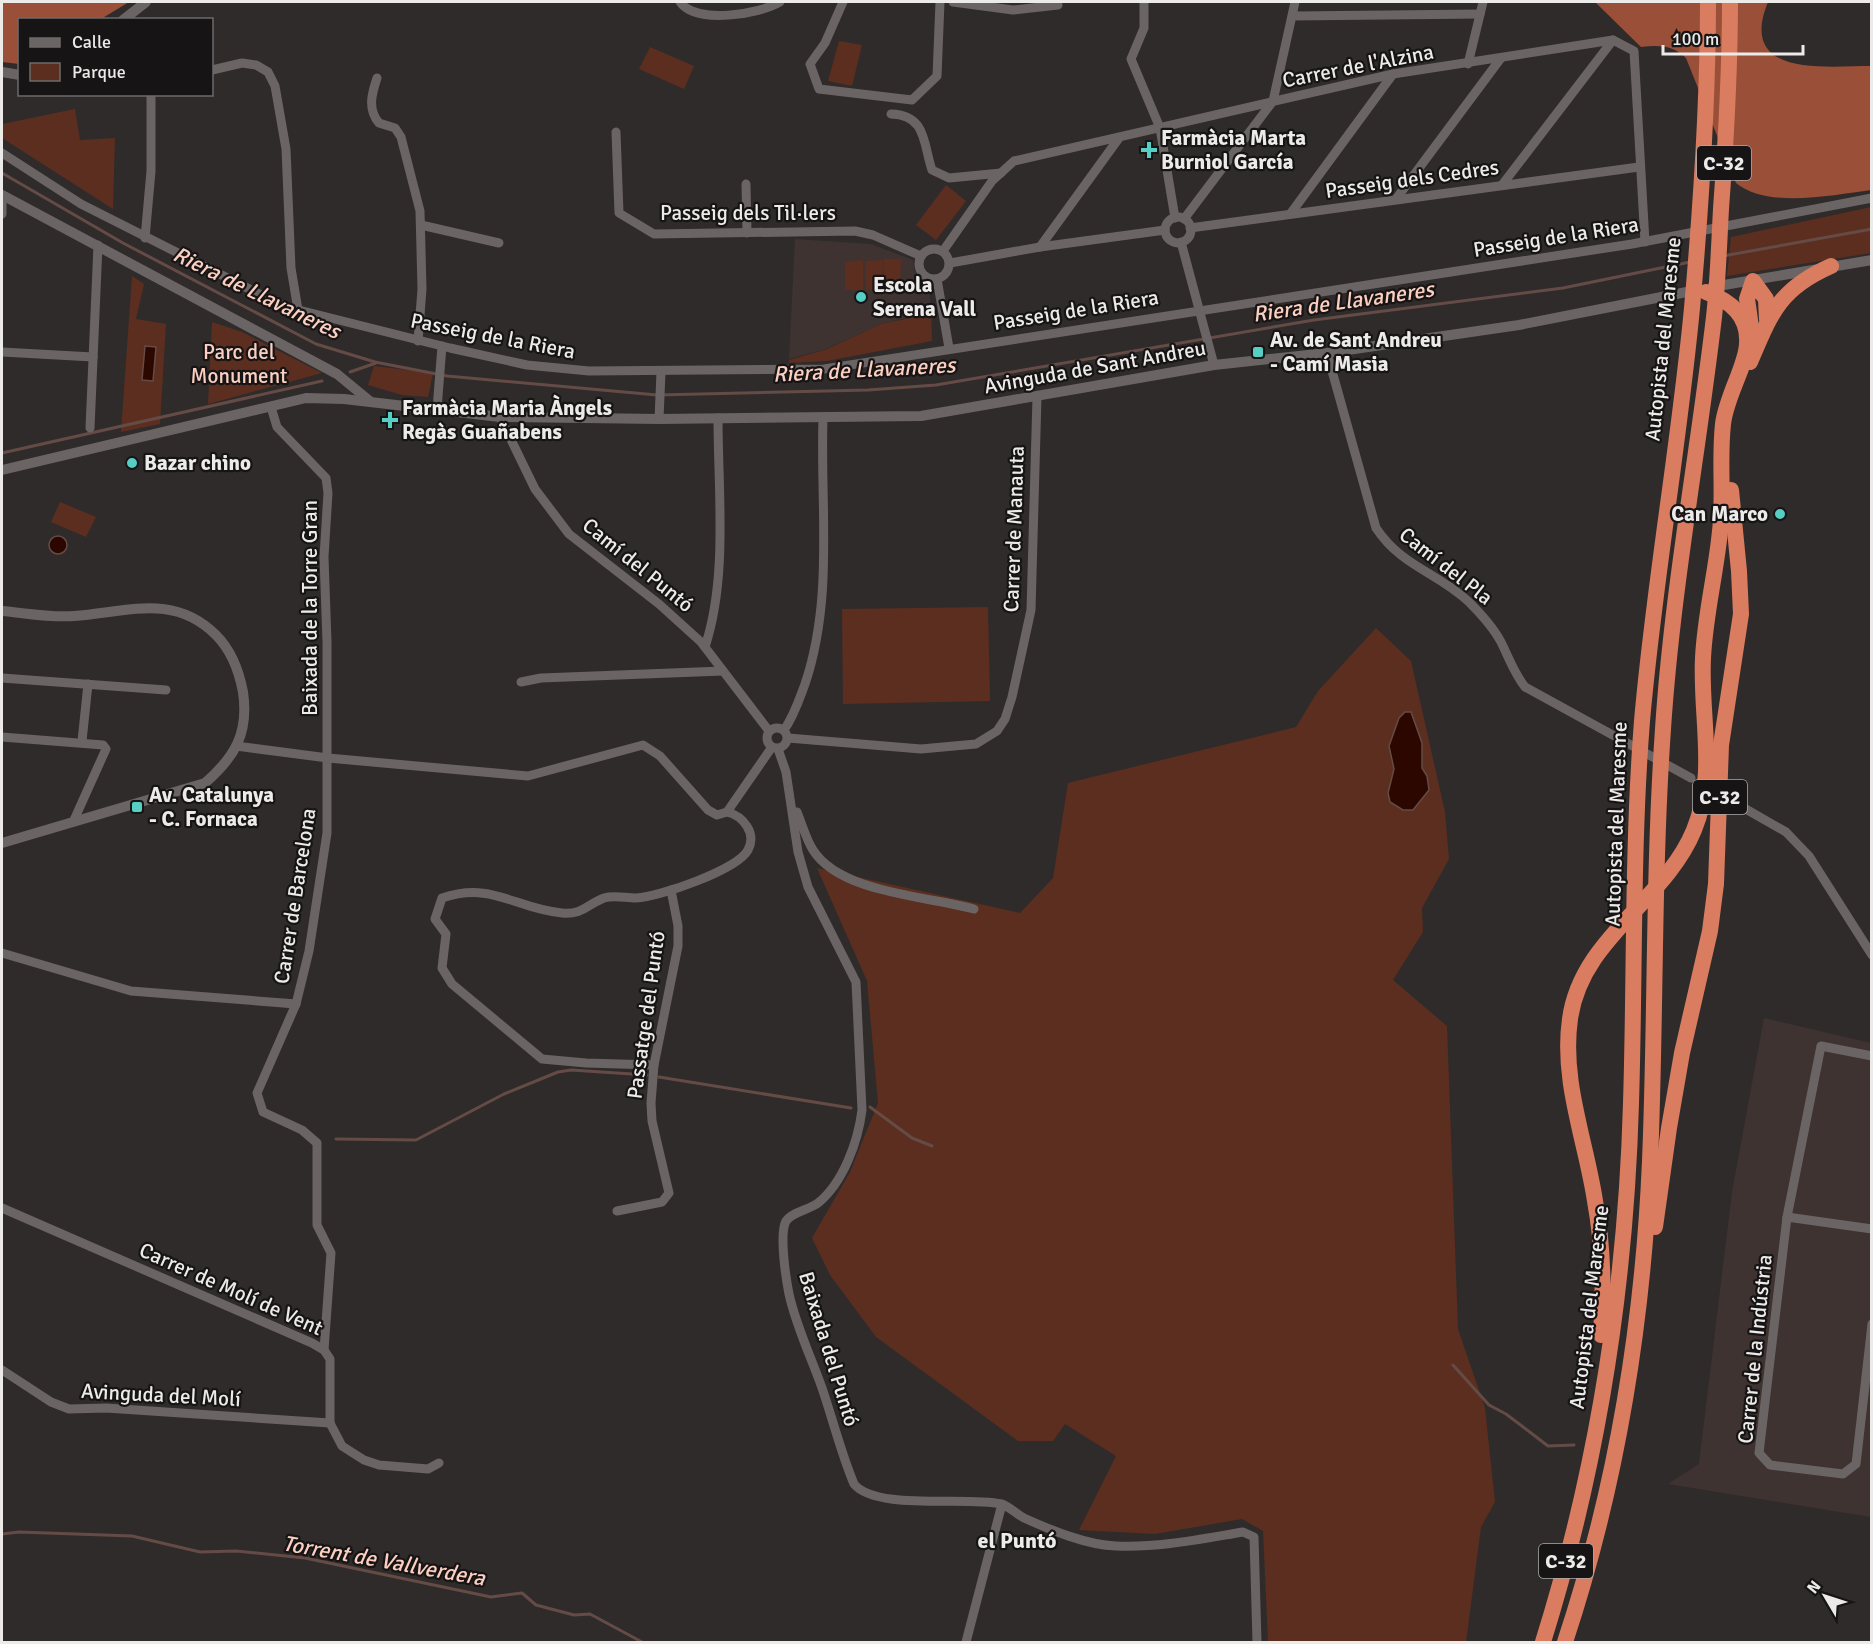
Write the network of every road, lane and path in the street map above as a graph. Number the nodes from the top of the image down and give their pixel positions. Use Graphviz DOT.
graph roads {
  1 [pos="146,2"];
  2 [pos="680,2"];
  3 [pos="780,2"];
  4 [pos="843,2"];
  5 [pos="940,2"];
  6 [pos="953,2"];
  7 [pos="1144,2"];
  8 [pos="1295,2"];
  9 [pos="1483,2"];
  10 [pos="1708,2"];
  11 [pos="1058,5"];
  12 [pos="1730,8"];
  13 [pos="1480,14"];
  14 [pos="1293,16"];
  15 [pos="126,18"];
  16 [pos="1613,40"];
  17 [pos="1502,58"];
  18 [pos="1467,64"];
  19 [pos="213,70"];
  20 [pos="2,72"];
  21 [pos="1393,74"];
  22 [pos="18,75"];
  23 [pos="377,78"];
  24 [pos="151,96"];
  25 [pos="1273,101"];
  26 [pos="891,114"];
  27 [pos="1160,128"];
  28 [pos="616,132"];
  29 [pos="1119,138"];
  30 [pos="2,153"];
  31 [pos="1639,167"];
  32 [pos="1001,173"];
  33 [pos="746,184"];
  34 [pos="1502,185"];
  35 [pos="2,195"];
  36 [pos="1872,198"];
  37 [pos="1396,199"];
  38 [pos="1291,213"];
  39 [pos="2,214"];
  40 [pos="1179,218"];
  41 [pos="421,225"];
  42 [pos="1190,228"];
  43 [pos="1165,230"];
  44 [pos="747,233"];
  45 [pos="145,238"];
  46 [pos="1181,242"];
  47 [pos="1645,242"];
  48 [pos="499,243"];
  49 [pos="98,244"];
  50 [pos="1040,247"];
  51 [pos="943,251"];
  52 [pos="921,256"];
  53 [pos="1872,260"];
  54 [pos="950,263"];
  55 [pos="1831,266"];
  56 [pos="937,279"];
  57 [pos="1753,281"];
  58 [pos="1700,290"];
  59 [pos="1199,309"];
  60 [pos="298,310"];
  61 [pos="1767,319"];
  62 [pos="418,341"];
  63 [pos="1747,345"];
  64 [pos="442,346"];
  65 [pos="949,348"];
  66 [pos="2,352"];
  67 [pos="1327,353"];
  68 [pos="93,357"];
  69 [pos="1214,365"];
  70 [pos="661,372"];
  71 [pos="1037,397"];
  72 [pos="371,402"];
  73 [pos="271,407"];
  74 [pos="437,409"];
  75 [pos="500,417"];
  76 [pos="718,418"];
  77 [pos="823,418"];
  78 [pos="659,419"];
  79 [pos="90,428"];
  80 [pos="2,470"];
  81 [pos="2,611"];
  82 [pos="705,648"];
  83 [pos="723,671"];
  84 [pos="2,678"];
  85 [pos="520,682"];
  86 [pos="88,684"];
  87 [pos="166,690"];
  88 [pos="768,731"];
  89 [pos="786,734"];
  90 [pos="2,737"];
  91 [pos="82,741"];
  92 [pos="236,746"];
  93 [pos="775,748"];
  94 [pos="328,758"];
  95 [pos="1691,778"];
  96 [pos="792,801"];
  97 [pos="1737,804"];
  98 [pos="727,812"];
  99 [pos="74,820"];
  100 [pos="2,843"];
  101 [pos="671,890"];
  102 [pos="974,909"];
  103 [pos="2,953"];
  104 [pos="1872,955"];
  105 [pos="296,1004"];
  106 [pos="1872,1056"];
  107 [pos="654,1065"];
  108 [pos="2,1208"];
  109 [pos="617,1211"];
  110 [pos="1787,1217"];
  111 [pos="1872,1229"];
  112 [pos="1872,1324"];
  113 [pos="324,1350"];
  114 [pos="1631,1360"];
  115 [pos="2,1370"];
  116 [pos="330,1423"];
  117 [pos="439,1463"];
  118 [pos="1586,1479"];
  119 [pos="1002,1504"];
  120 [pos="966,1642"];
  121 [pos="1257,1642"];
  122 [pos="1543,1642"];
  123 [pos="1566,1642"];
  1 -- 15 [label="street"];
  2 -- 3 [label="street"];
  4 -- 5 [label="street"];
  6 -- 11 [label="street"];
  7 -- 27 [label="street"];
  8 -- 14 [label="street"];
  9 -- 13 [label="street"];
  10 -- 118 [label="highway, Autopista del Maresme / C-32"];
  12 -- 114 [label="highway, Autopista del Maresme / C-32"];
  13 -- 14 [label="street"];
  13 -- 18 [label="street"];
  14 -- 25 [label="street"];
  16 -- 17 [label="street, Carrer de l'Alzina"];
  16 -- 31 [label="street"];
  16 -- 34 [label="street"];
  17 -- 18 [label="street, Carrer de l'Alzina"];
  17 -- 37 [label="street"];
  18 -- 21 [label="street, Carrer de l'Alzina"];
  19 -- 60 [label="street"];
  20 -- 22 [label="street"];
  21 -- 25 [label="street, Carrer de l'Alzina"];
  21 -- 38 [label="street"];
  23 -- 41 [label="street"];
  24 -- 45 [label="street"];
  25 -- 27 [label="street, Carrer de l'Alzina"];
  25 -- 40 [label="street"];
  26 -- 32 [label="street"];
  27 -- 29 [label="street, Carrer de l'Alzina"];
  27 -- 40 [label="street"];
  28 -- 44 [label="street, Passeig dels Til·lers"];
  29 -- 32 [label="street, Carrer de l'Alzina"];
  29 -- 50 [label="street"];
  30 -- 45 [label="street, Passeig de la Riera"];
  31 -- 34 [label="street, Passeig dels Cedres"];
  31 -- 47 [label="street"];
  32 -- 51 [label="street, Carrer de l'Alzina"];
  33 -- 44 [label="street"];
  34 -- 37 [label="street, Passeig dels Cedres"];
  35 -- 39 [label="street"];
  35 -- 49 [label="street"];
  36 -- 47 [label="street, Passeig de la Riera"];
  37 -- 38 [label="street, Passeig dels Cedres"];
  38 -- 42 [label="street, Passeig dels Cedres"];
  40 -- 42 [label="street"];
  40 -- 43 [label="street"];
  41 -- 48 [label="street"];
  41 -- 62 [label="street"];
  42 -- 46 [label="street"];
  43 -- 46 [label="street"];
  43 -- 50 [label="street"];
  44 -- 52 [label="street, Passeig dels Til·lers"];
  45 -- 60 [label="street, Passeig de la Riera"];
  46 -- 59 [label="street"];
  47 -- 59 [label="street, Passeig de la Riera"];
  49 -- 68 [label="street"];
  49 -- 72 [label="street"];
  50 -- 54 [label="street"];
  51 -- 52 [label="street"];
  51 -- 54 [label="street"];
  52 -- 56 [label="street"];
  53 -- 55 [label="street, Avinguda de Sant Andreu"];
  54 -- 56 [label="street"];
  55 -- 57 [label="street, Avinguda de Sant Andreu"];
  55 -- 61 [label="highway, C-32"];
  56 -- 65 [label="street"];
  57 -- 58 [label="street, Avinguda de Sant Andreu"];
  57 -- 61 [label="highway"];
  57 -- 63 [label="highway, C-32"];
  58 -- 63 [label="highway"];
  58 -- 67 [label="street, Avinguda de Sant Andreu"];
  59 -- 65 [label="street, Passeig de la Riera"];
  59 -- 69 [label="street"];
  60 -- 62 [label="street, Passeig de la Riera"];
  61 -- 114 [label="highway, C-32"];
  62 -- 64 [label="street, Passeig de la Riera"];
  63 -- 118 [label="highway, C-32"];
  64 -- 70 [label="street, Passeig de la Riera"];
  64 -- 74 [label="street"];
  65 -- 70 [label="street, Passeig de la Riera"];
  66 -- 68 [label="street"];
  67 -- 69 [label="street, Avinguda de Sant Andreu"];
  67 -- 95 [label="street, Camí del Pla"];
  68 -- 79 [label="street"];
  69 -- 71 [label="street, Avinguda de Sant Andreu"];
  70 -- 78 [label="street"];
  71 -- 77 [label="street, Avinguda de Sant Andreu"];
  71 -- 89 [label="street, Carrer de Manauta"];
  72 -- 73 [label="street, Avinguda de Sant Andreu"];
  72 -- 74 [label="street, Avinguda de Sant Andreu"];
  73 -- 80 [label="street, Avinguda de Sant Andreu"];
  73 -- 94 [label="street, Baixada de la Torre Gran"];
  74 -- 75 [label="street, Avinguda de Sant Andreu"];
  75 -- 78 [label="street, Avinguda de Sant Andreu"];
  75 -- 82 [label="street, Camí del Puntó"];
  76 -- 77 [label="street, Avinguda de Sant Andreu"];
  76 -- 78 [label="street, Avinguda de Sant Andreu"];
  76 -- 82 [label="street"];
  77 -- 89 [label="street"];
  81 -- 92 [label="street"];
  82 -- 83 [label="street, Camí del Puntó"];
  83 -- 85 [label="street"];
  83 -- 88 [label="street, Camí del Puntó"];
  84 -- 86 [label="street"];
  86 -- 87 [label="street"];
  86 -- 91 [label="street"];
  88 -- 89 [label="street, Carrer de Manauta"];
  88 -- 93 [label="street, Baixada del Puntó"];
  89 -- 93 [label="street"];
  90 -- 91 [label="street"];
  91 -- 99 [label="street"];
  92 -- 94 [label="street"];
  92 -- 99 [label="street"];
  93 -- 96 [label="street, Baixada del Puntó"];
  93 -- 98 [label="street"];
  94 -- 98 [label="street"];
  94 -- 105 [label="street, Carrer de Barcelona"];
  96 -- 102 [label="street"];
  96 -- 119 [label="street, Baixada del Puntó"];
  97 -- 104 [label="street"];
  98 -- 101 [label="street"];
  99 -- 100 [label="street"];
  101 -- 107 [label="street, Passatge del Puntó"];
  101 -- 107 [label="street"];
  103 -- 105 [label="street"];
  105 -- 113 [label="street, Carrer de Barcelona"];
  106 -- 110 [label="street, Carrer de la Indústria"];
  107 -- 109 [label="street, Passatge del Puntó"];
  108 -- 113 [label="street, Carrer de Molí de Vent"];
  110 -- 111 [label="street"];
  110 -- 112 [label="street, Carrer de la Indústria"];
  113 -- 116 [label="street, Carrer de Molí de Vent"];
  114 -- 123 [label="highway, Autopista del Maresme / C-32"];
  115 -- 116 [label="street, Avinguda del Molí"];
  116 -- 117 [label="street"];
  118 -- 122 [label="highway, Autopista del Maresme / C-32"];
  119 -- 120 [label="street"];
  119 -- 121 [label="street, Baixada del Puntó"];
}
